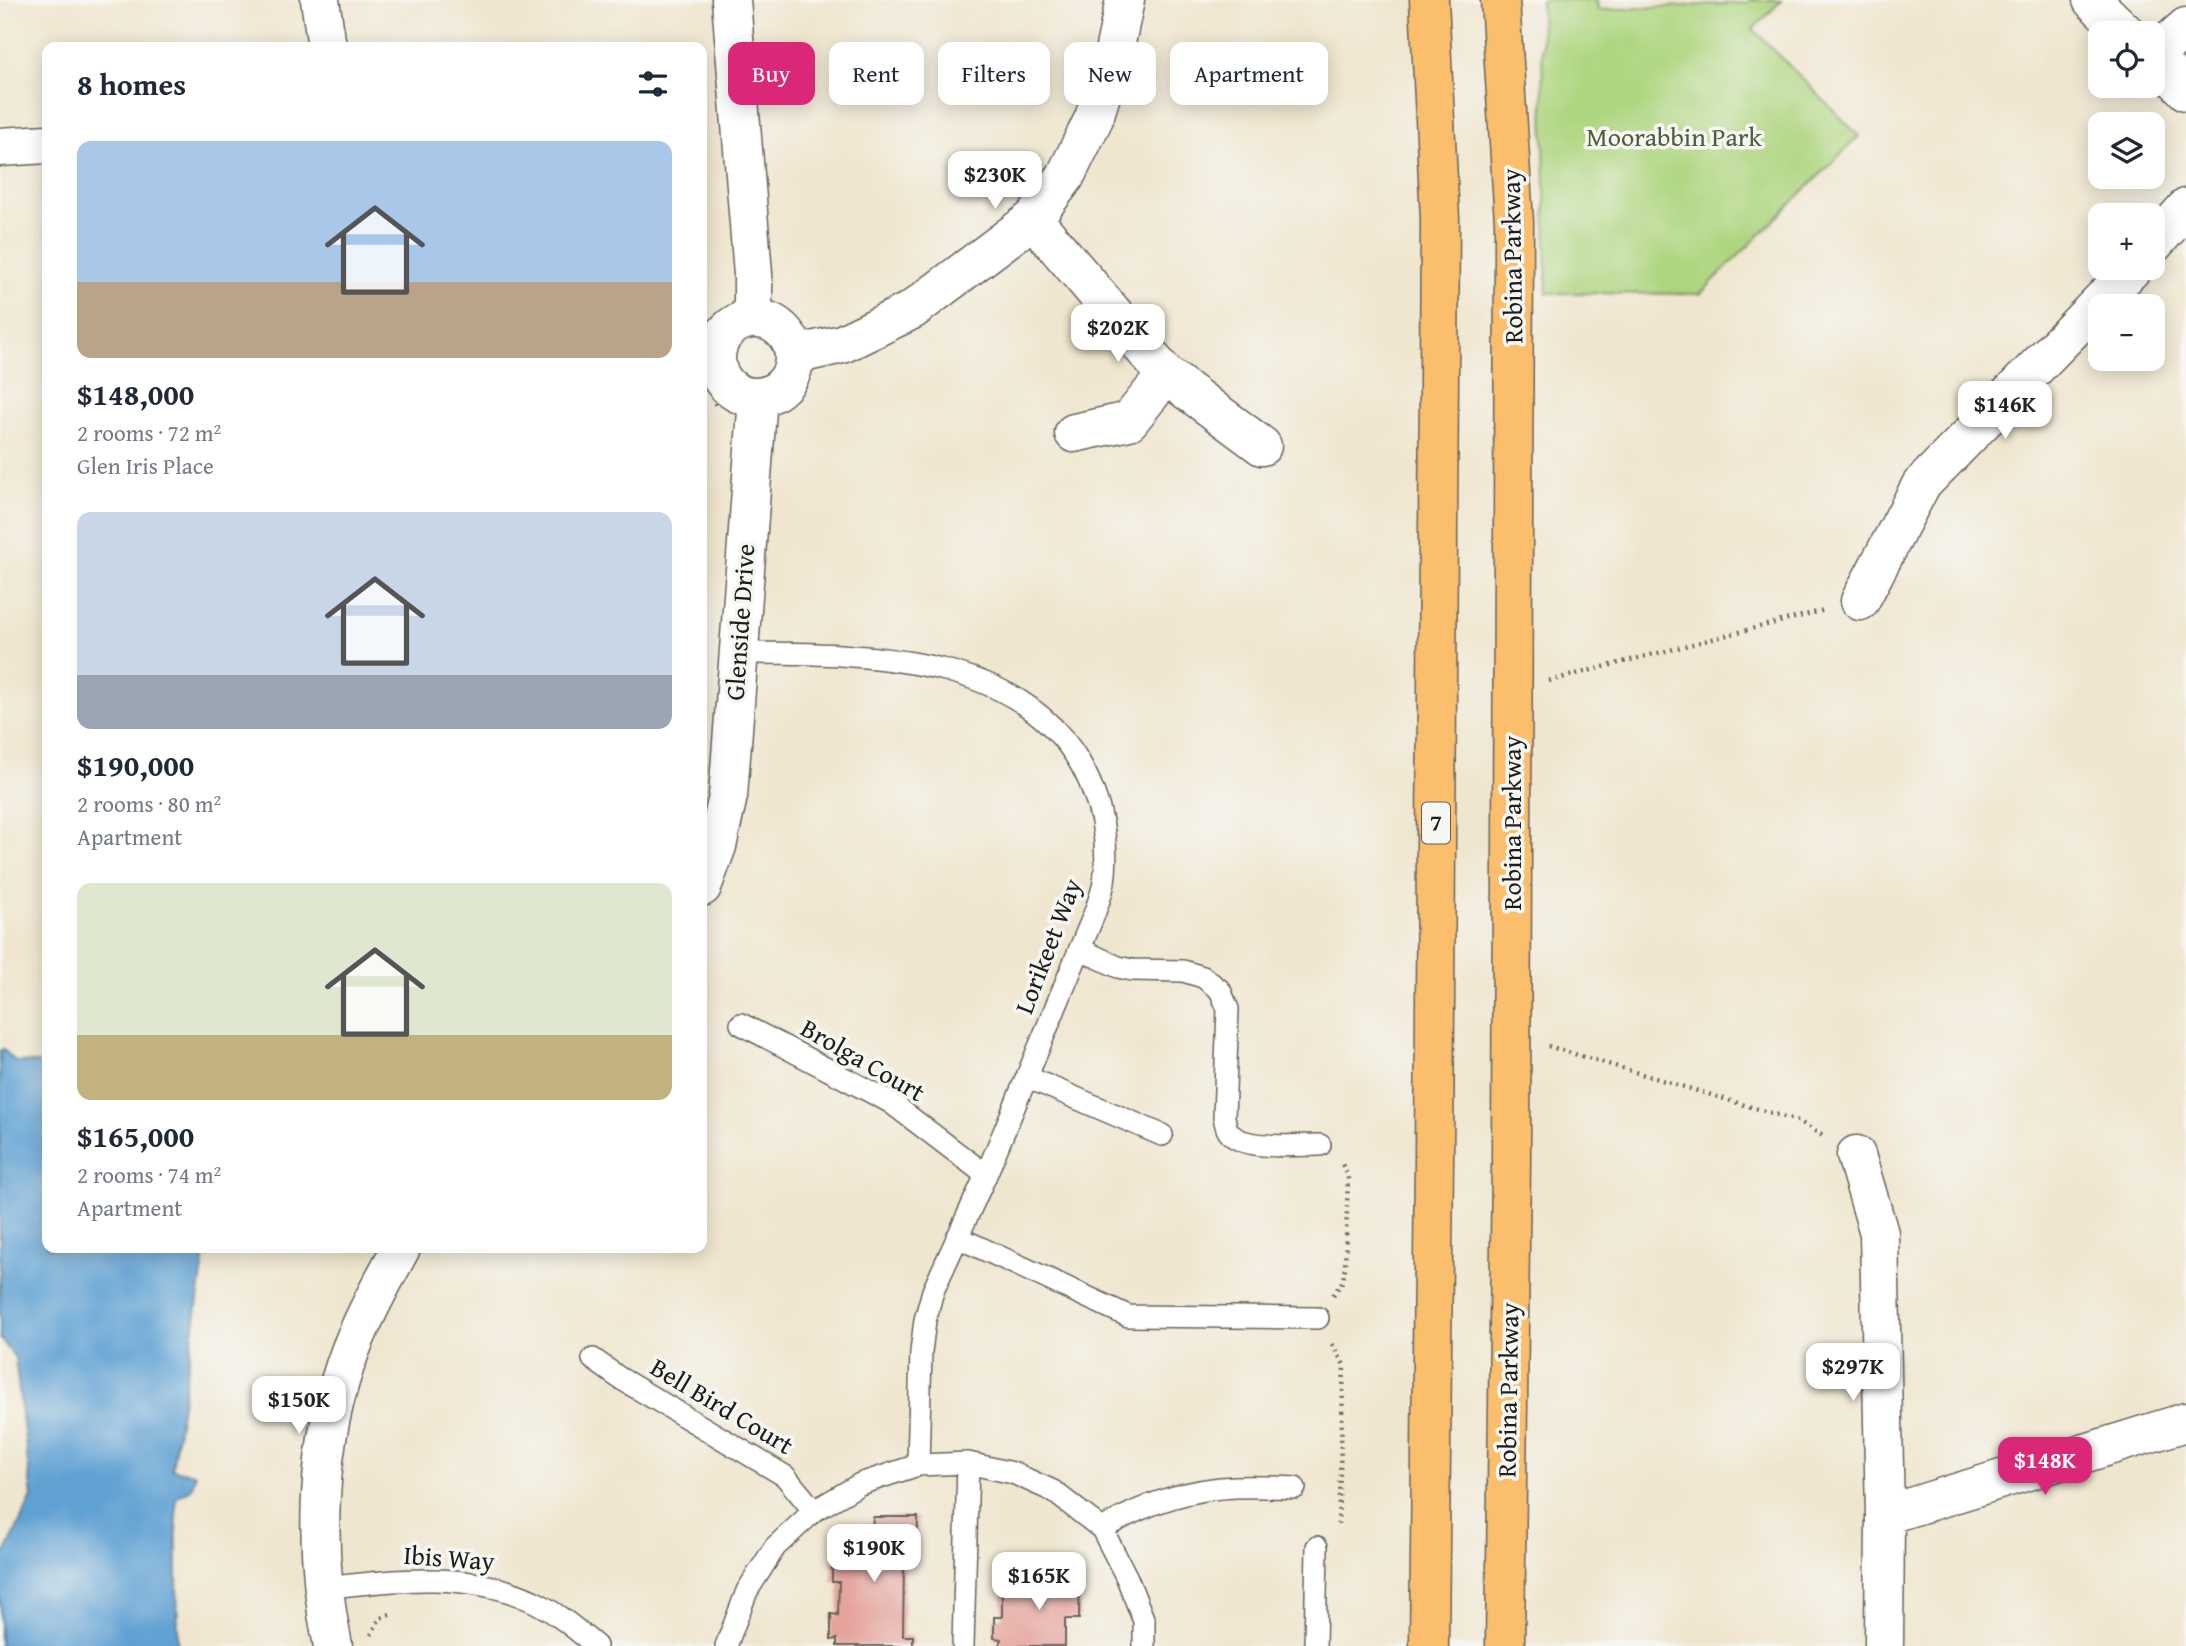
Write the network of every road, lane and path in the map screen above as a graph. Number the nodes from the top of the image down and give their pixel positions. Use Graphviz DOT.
graph roads {
  1 [pos="320,0"];
  2 [pos="732,0"];
  3 [pos="1125,0"];
  4 [pos="1429,0"];
  5 [pos="1500,0"];
  6 [pos="2092,0"];
  7 [pos="2114,21"];
  8 [pos="2186,27"];
  9 [pos="326,42"];
  10 [pos="2186,91"];
  11 [pos="42,144"];
  12 [pos="0,147"];
  13 [pos="2186,208"];
  14 [pos="1033,219"];
  15 [pos="2165,231"];
  16 [pos="2121,280"];
  17 [pos="753,319"];
  18 [pos="794,355"];
  19 [pos="709,358"];
  20 [pos="1166,375"];
  21 [pos="758,397"];
  22 [pos="1074,433"];
  23 [pos="1262,446"];
  24 [pos="1860,601"];
  25 [pos="737,653"];
  26 [pos="1512,691"];
  27 [pos="707,873"];
  28 [pos="1080,949"];
  29 [pos="741,1024"];
  30 [pos="1511,1035"];
  31 [pos="1027,1077"];
  32 [pos="1162,1135"];
  33 [pos="1320,1145"];
  34 [pos="1856,1155"];
  35 [pos="986,1175"];
  36 [pos="957,1237"];
  37 [pos="398,1253"];
  38 [pos="1318,1318"];
  39 [pos="593,1359"];
  40 [pos="2186,1422"];
  41 [pos="968,1463"];
  42 [pos="918,1465"];
  43 [pos="1295,1488"];
  44 [pos="814,1511"];
  45 [pos="1885,1516"];
  46 [pos="1102,1530"];
  47 [pos="1317,1547"];
  48 [pos="324,1588"];
  49 [pos="402,1612"];
  50 [pos="351,1642"];
  51 [pos="596,1646"];
  52 [pos="726,1646"];
  53 [pos="963,1646"];
  54 [pos="1144,1646"];
  55 [pos="1315,1646"];
  56 [pos="1429,1646"];
  57 [pos="1505,1646"];
  58 [pos="1884,1646"];
  1 -- 9 [label="street"];
  2 -- 17 [label="street"];
  3 -- 14 [label="street"];
  4 -- 56 [label="main road, 7"];
  5 -- 26 [label="main road, Robina Parkway"];
  6 -- 7 [label="street"];
  8 -- 10 [label="street"];
  11 -- 12 [label="street"];
  13 -- 15 [label="street"];
  14 -- 18 [label="street"];
  14 -- 20 [label="street"];
  16 -- 24 [label="street"];
  17 -- 18 [label="street"];
  17 -- 19 [label="street"];
  18 -- 21 [label="street"];
  19 -- 21 [label="street"];
  20 -- 22 [label="street"];
  20 -- 23 [label="street"];
  21 -- 25 [label="street, Glenside Drive"];
  24 -- 26 [label="path"];
  25 -- 27 [label="street, Glenside Drive"];
  25 -- 28 [label="lane, Lorikeet Way"];
  26 -- 30 [label="main road, Robina Parkway"];
  28 -- 31 [label="lane, Lorikeet Way"];
  28 -- 33 [label="lane"];
  29 -- 35 [label="lane, Brolga Court"];
  30 -- 34 [label="path"];
  30 -- 57 [label="main road, Robina Parkway"];
  31 -- 32 [label="lane"];
  31 -- 35 [label="lane, Lorikeet Way"];
  34 -- 45 [label="street"];
  35 -- 36 [label="lane, Lorikeet Way"];
  36 -- 38 [label="lane"];
  36 -- 42 [label="lane, Lorikeet Way"];
  37 -- 48 [label="street"];
  39 -- 44 [label="lane, Bell Bird Court"];
  40 -- 45 [label="street"];
  41 -- 42 [label="lane"];
  41 -- 46 [label="lane"];
  41 -- 53 [label="lane"];
  42 -- 44 [label="lane"];
  43 -- 46 [label="lane"];
  44 -- 52 [label="lane"];
  45 -- 58 [label="street"];
  46 -- 54 [label="lane"];
  47 -- 55 [label="lane"];
  48 -- 50 [label="street"];
  48 -- 51 [label="lane, Ibis Way"];
  49 -- 50 [label="path"];
}
